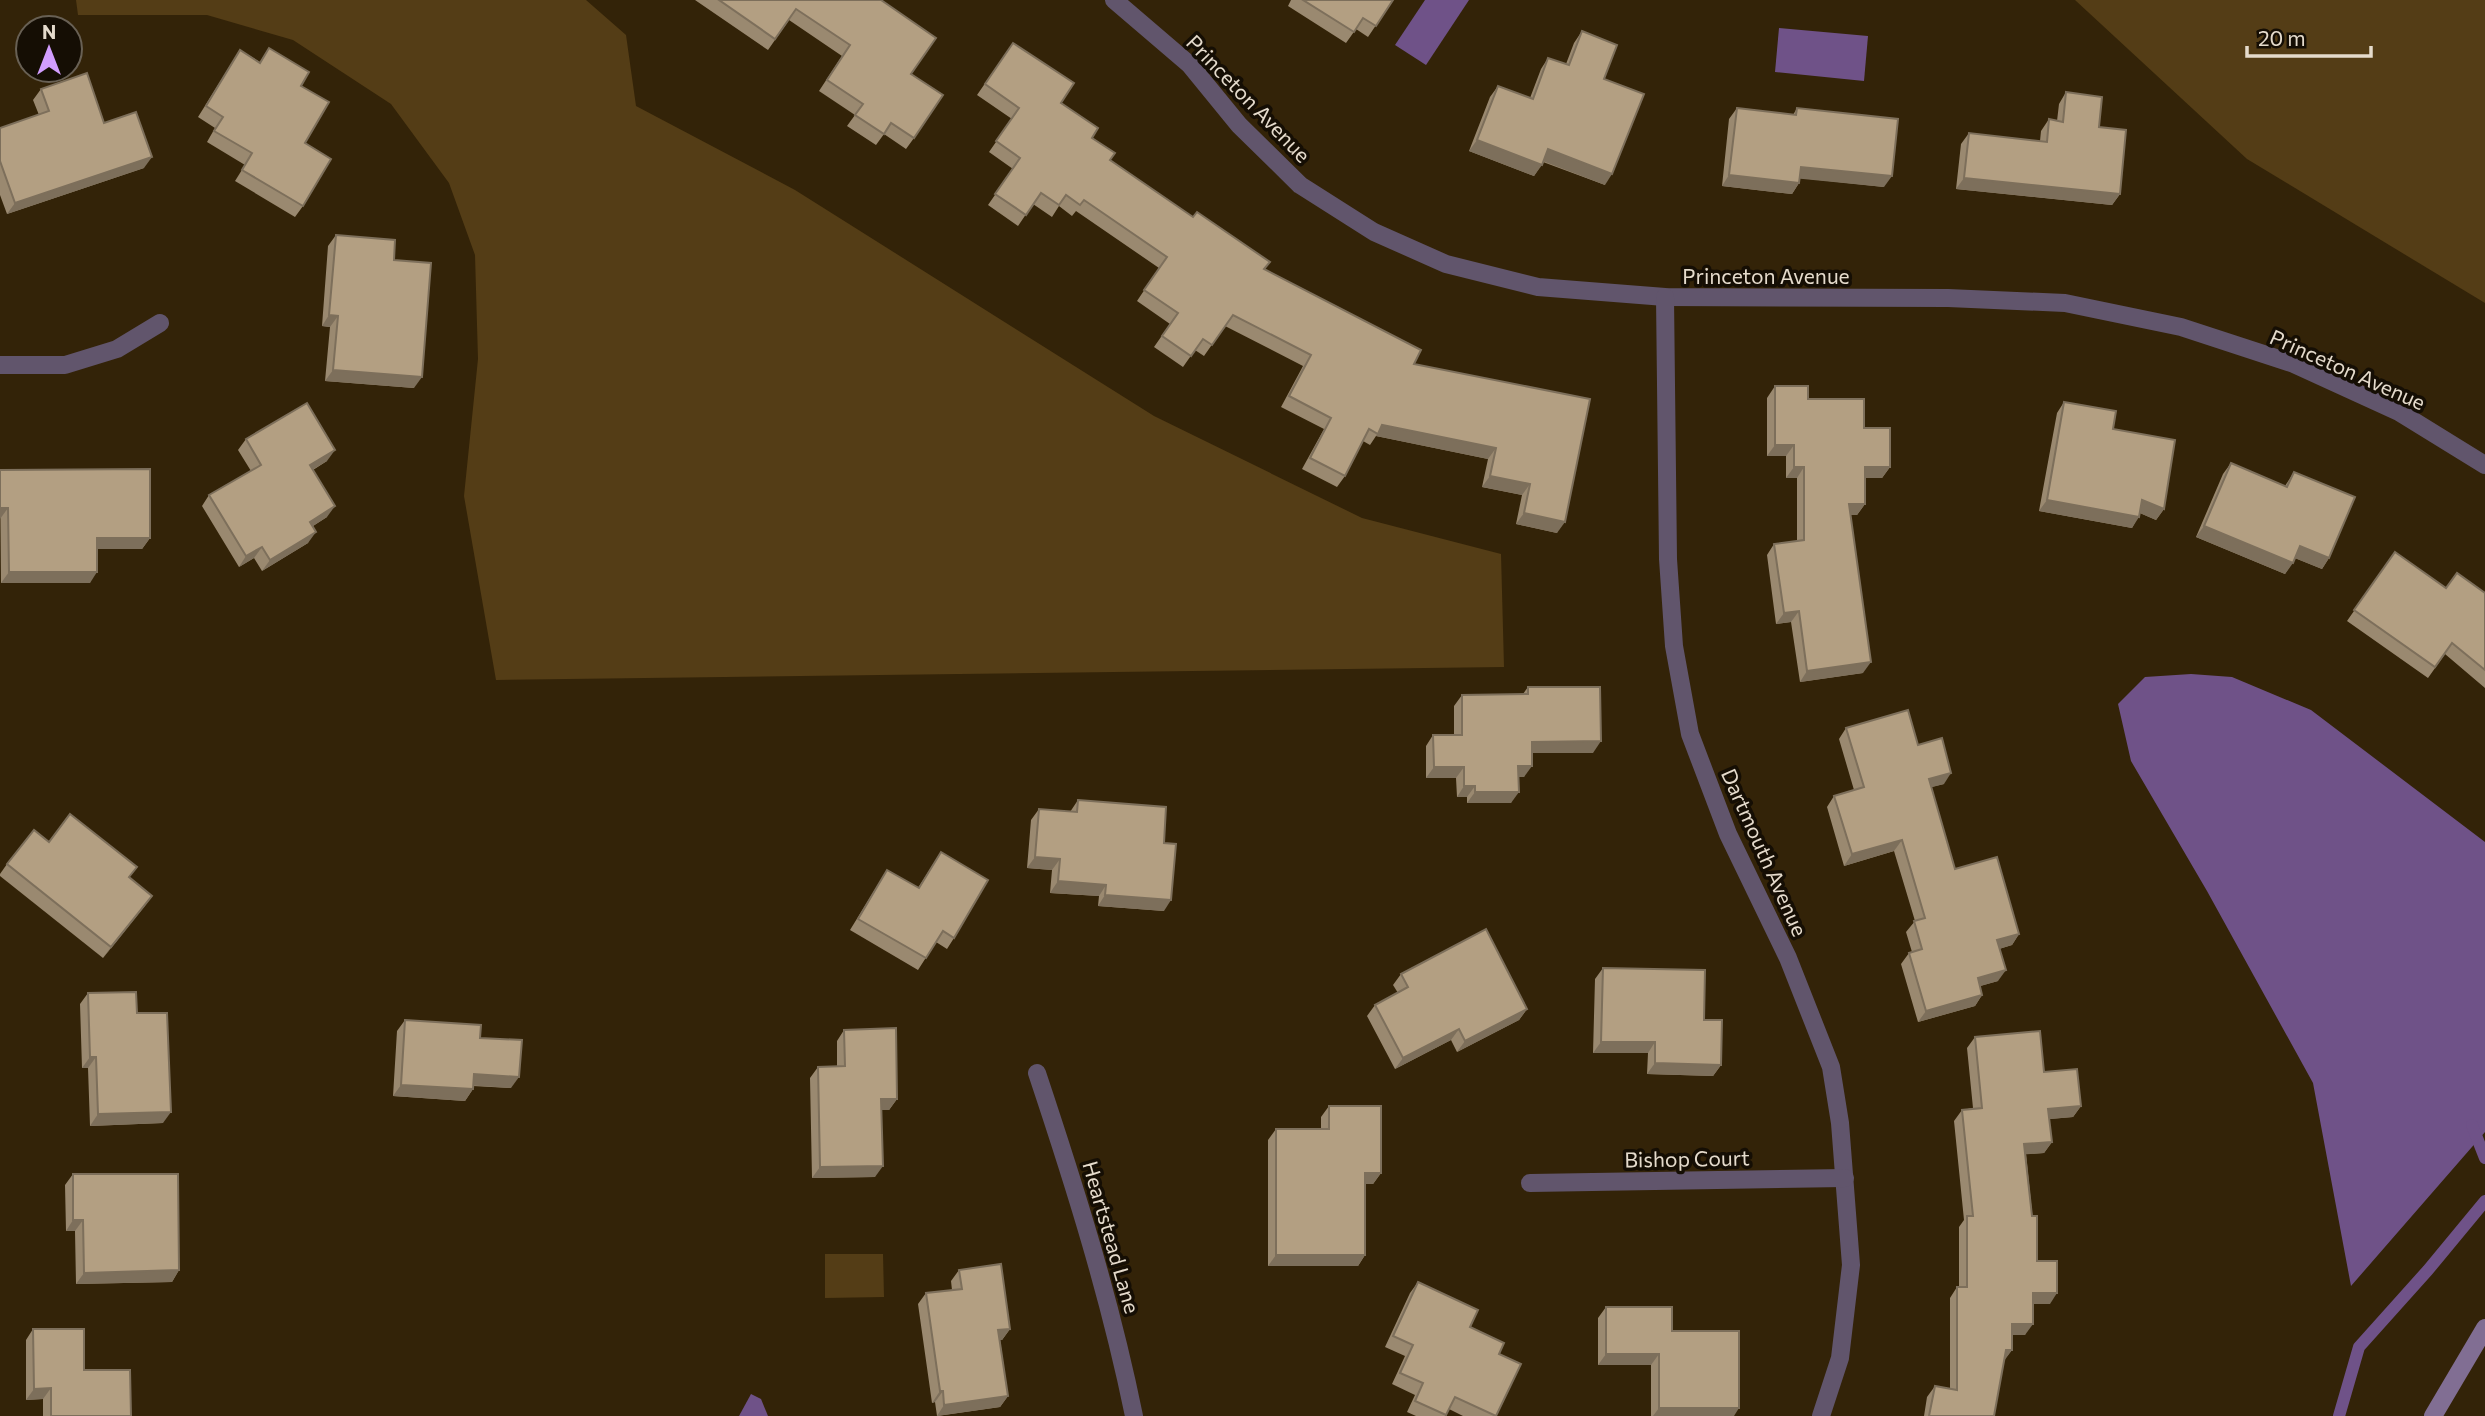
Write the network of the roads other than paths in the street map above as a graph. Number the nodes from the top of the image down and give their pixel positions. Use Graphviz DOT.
graph roads {
  1 [pos="1118,1"];
  2 [pos="1665,297"];
  3 [pos="160,323"];
  4 [pos="0,365"];
  5 [pos="2485,465"];
  6 [pos="1037,1073"];
  7 [pos="1845,1178"];
  8 [pos="1530,1183"];
  9 [pos="2485,1328"];
  10 [pos="1134,1416"];
  11 [pos="1821,1416"];
  12 [pos="2433,1416"];
  1 -- 2 [label="street, Princeton Avenue"];
  2 -- 5 [label="street, Princeton Avenue"];
  2 -- 7 [label="street, Dartmouth Avenue"];
  3 -- 4 [label="street"];
  6 -- 10 [label="street, Heartstead Lane"];
  7 -- 8 [label="street, Bishop Court"];
  7 -- 11 [label="street, Dartmouth Avenue"];
  9 -- 12 [label="street"];
}
